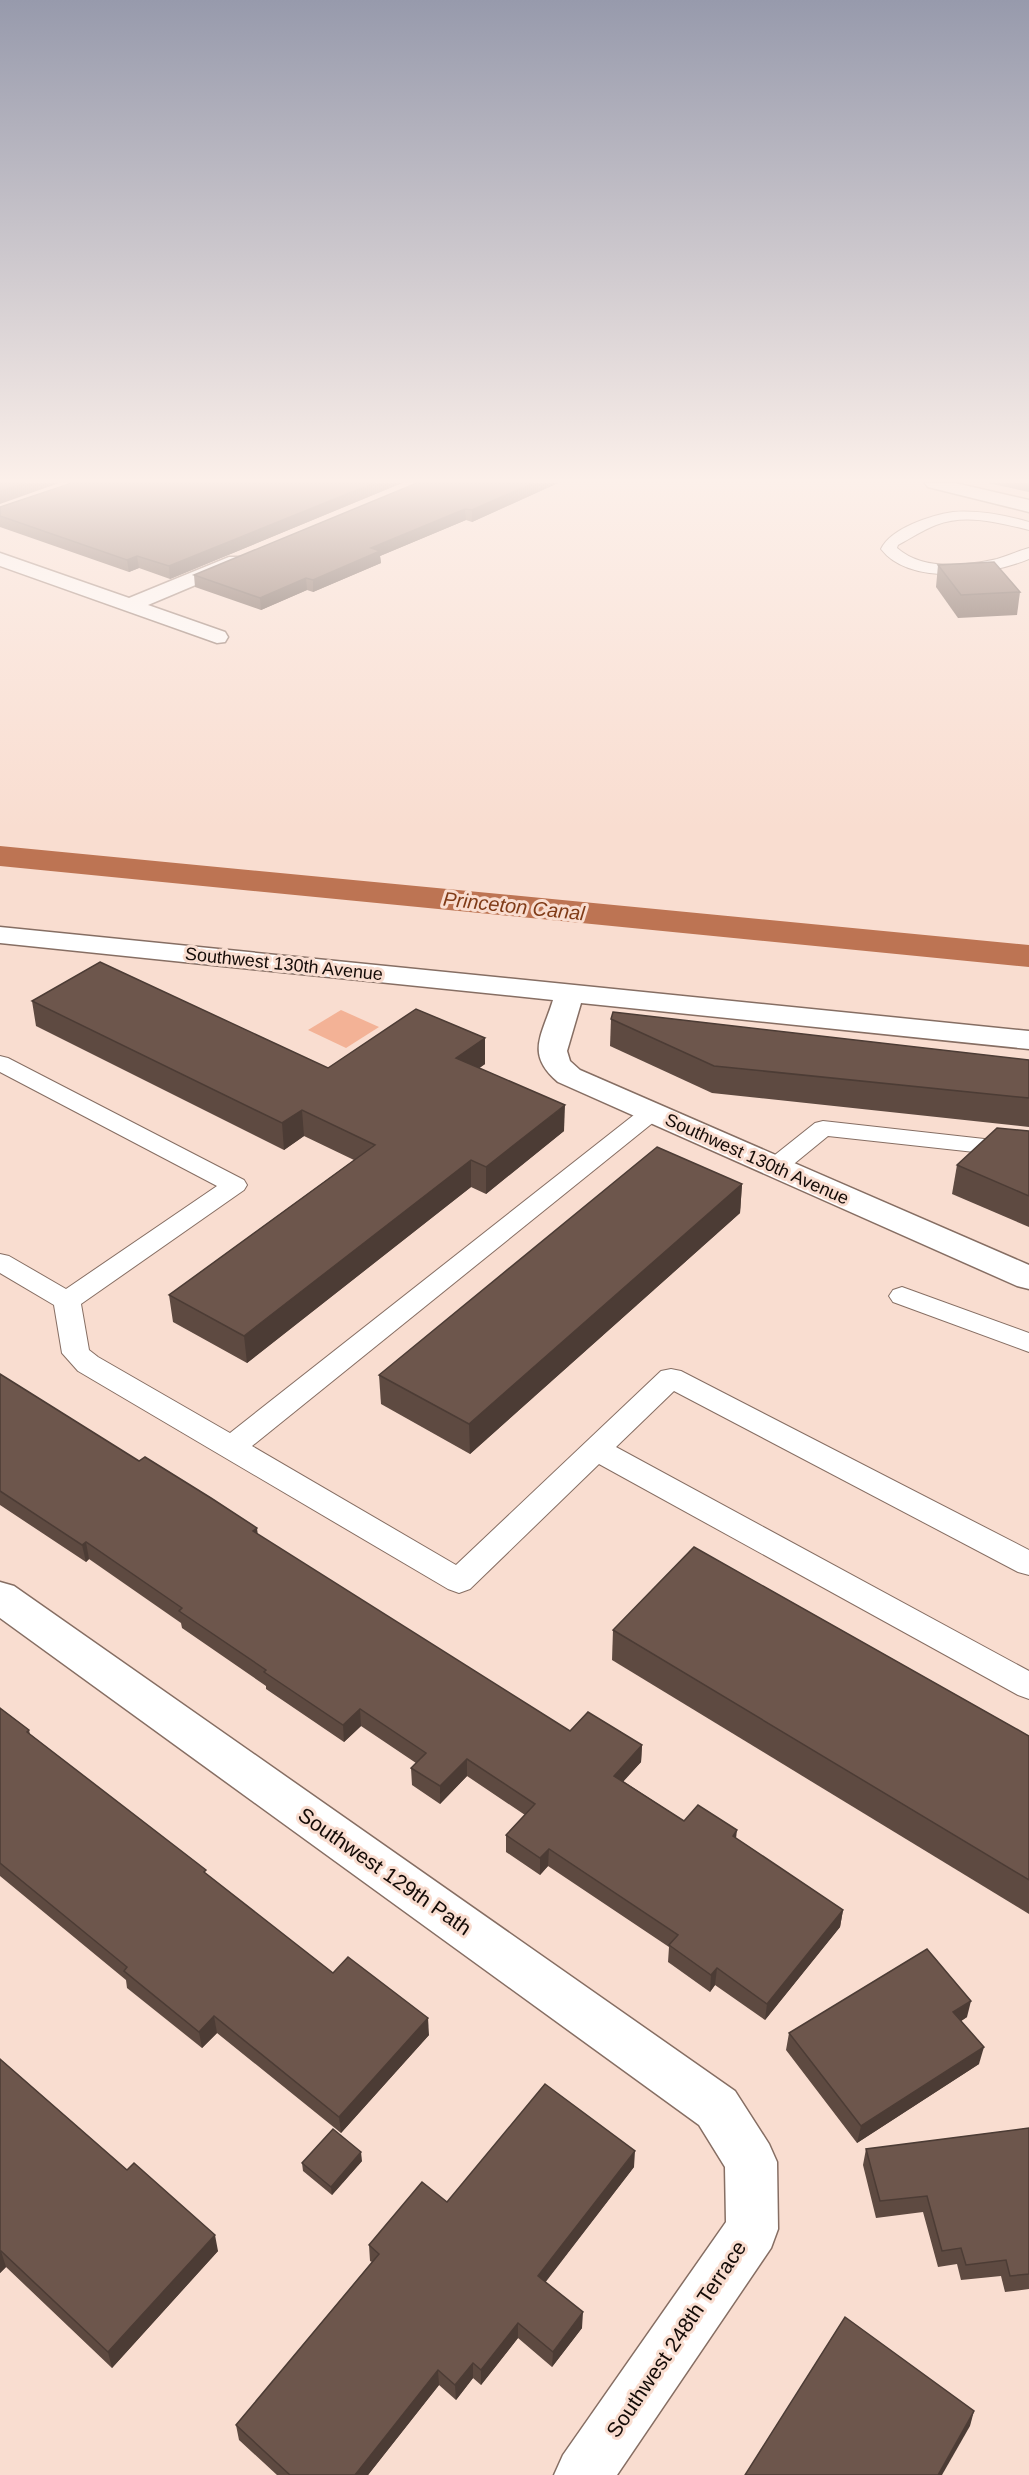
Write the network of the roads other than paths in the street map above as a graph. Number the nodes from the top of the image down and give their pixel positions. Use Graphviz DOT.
graph roads {
  1 [pos="112,598"];
  2 [pos="146,598"];
  3 [pos="130,605"];
  4 [pos="217,637"];
  5 [pos="0,935"];
  6 [pos="569,994"];
  7 [pos="1029,1040"];
  8 [pos="0,1062"];
  9 [pos="652,1112"];
  10 [pos="1029,1151"];
  11 [pos="775,1167"];
  12 [pos="0,1262"];
  13 [pos="1029,1278"];
  14 [pos="902,1296"];
  15 [pos="67,1301"];
  16 [pos="1029,1343"];
  17 [pos="232,1447"];
  18 [pos="596,1449"];
  19 [pos="1029,1564"];
  20 [pos="0,1596"];
  21 [pos="1029,1686"];
  22 [pos="751,2162"];
  23 [pos="583,2475"];
  1 -- 3 [label="street"];
  2 -- 3 [label="street"];
  3 -- 4 [label="street"];
  5 -- 6 [label="street, Southwest 130th Avenue"];
  6 -- 7 [label="street, Southwest 130th Avenue"];
  6 -- 9 [label="street, Southwest 130th Avenue"];
  8 -- 15 [label="lane"];
  9 -- 11 [label="street, Southwest 130th Avenue"];
  9 -- 17 [label="lane"];
  10 -- 11 [label="lane"];
  11 -- 13 [label="street, Southwest 130th Avenue"];
  12 -- 15 [label="lane"];
  14 -- 16 [label="lane"];
  15 -- 17 [label="lane"];
  17 -- 18 [label="lane"];
  18 -- 19 [label="lane"];
  18 -- 21 [label="lane"];
  20 -- 22 [label="street, Southwest 129th Path"];
  22 -- 23 [label="street, Southwest 248th Terrace"];
}
